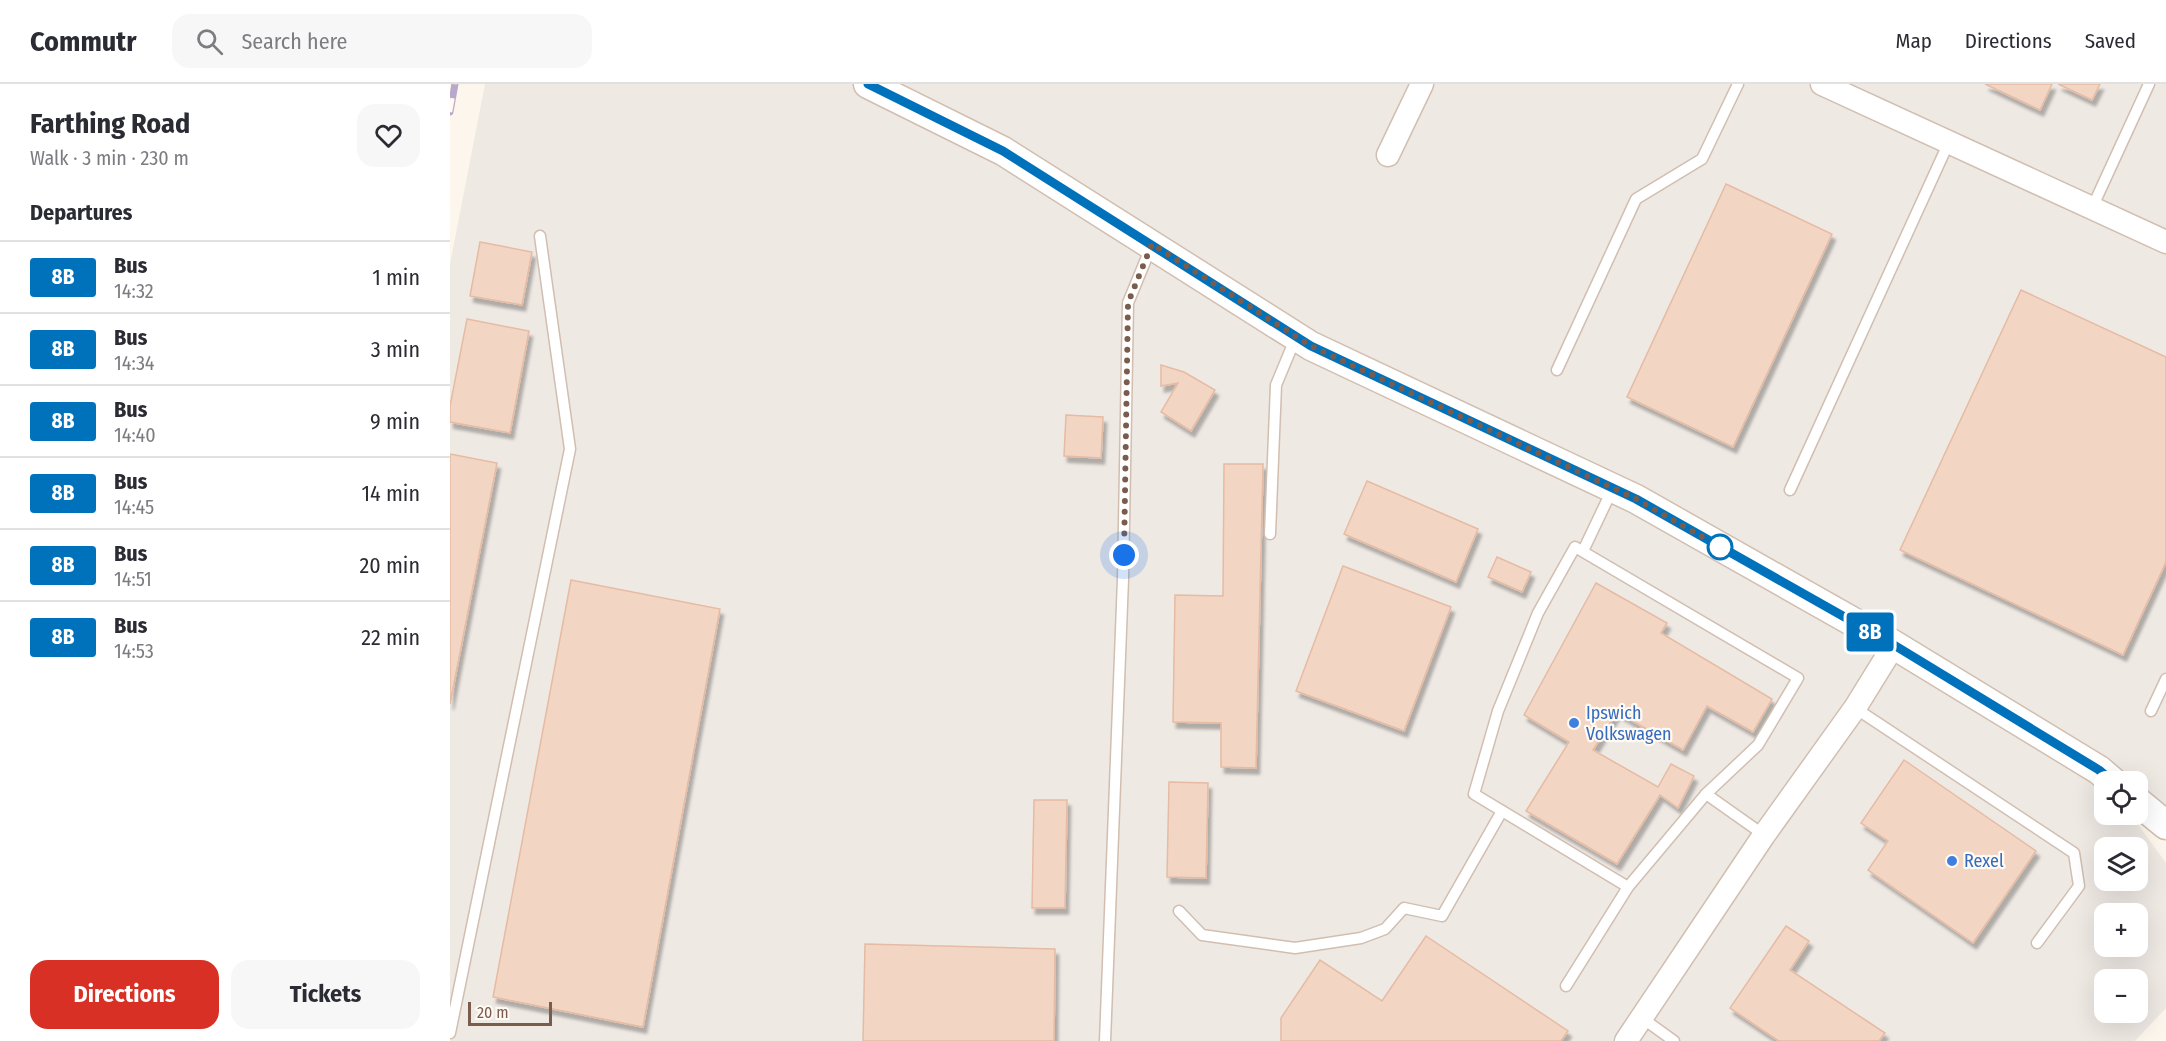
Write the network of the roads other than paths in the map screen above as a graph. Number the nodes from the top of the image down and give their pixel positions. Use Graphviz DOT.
graph roads {
  1 [pos="868,84"];
  2 [pos="1422,84"];
  3 [pos="1738,84"];
  4 [pos="1822,84"];
  5 [pos="2149,84"];
  6 [pos="1846,89"];
  7 [pos="1949,142"];
  8 [pos="1388,154"];
  9 [pos="2092,208"];
  10 [pos="540,236"];
  11 [pos="2166,242"];
  12 [pos="1152,244"];
  13 [pos="1297,336"];
  14 [pos="1557,370"];
  15 [pos="1614,488"];
  16 [pos="1791,490"];
  17 [pos="1270,534"];
  18 [pos="1583,551"];
  19 [pos="1894,645"];
  20 [pos="2166,679"];
  21 [pos="1855,708"];
  22 [pos="2151,711"];
  23 [pos="2100,771"];
  24 [pos="1706,794"];
  25 [pos="2148,810"];
  26 [pos="1502,811"];
  27 [pos="2166,825"];
  28 [pos="1764,835"];
  29 [pos="1628,887"];
  30 [pos="1179,911"];
  31 [pos="2037,943"];
  32 [pos="1566,986"];
  33 [pos="1642,1018"];
  34 [pos="450,1033"];
  35 [pos="1105,1041"];
  36 [pos="1626,1041"];
  37 [pos="1674,1041"];
  1 -- 12 [label="street"];
  2 -- 8 [label="street"];
  3 -- 14 [label="lane"];
  4 -- 6 [label="street"];
  5 -- 9 [label="lane"];
  6 -- 7 [label="street"];
  7 -- 9 [label="street"];
  7 -- 16 [label="lane"];
  9 -- 11 [label="street"];
  10 -- 34 [label="lane"];
  12 -- 13 [label="street"];
  12 -- 35 [label="lane"];
  13 -- 15 [label="street"];
  13 -- 17 [label="lane"];
  15 -- 18 [label="lane"];
  15 -- 19 [label="street"];
  18 -- 24 [label="lane"];
  18 -- 26 [label="lane"];
  19 -- 21 [label="street"];
  19 -- 23 [label="street"];
  20 -- 22 [label="lane"];
  21 -- 28 [label="street"];
  21 -- 31 [label="lane"];
  24 -- 28 [label="lane"];
  24 -- 29 [label="lane"];
  25 -- 27 [label="street"];
  26 -- 29 [label="lane"];
  26 -- 30 [label="lane"];
  28 -- 33 [label="street"];
  29 -- 32 [label="lane"];
  33 -- 36 [label="street"];
  33 -- 37 [label="lane"];
}
